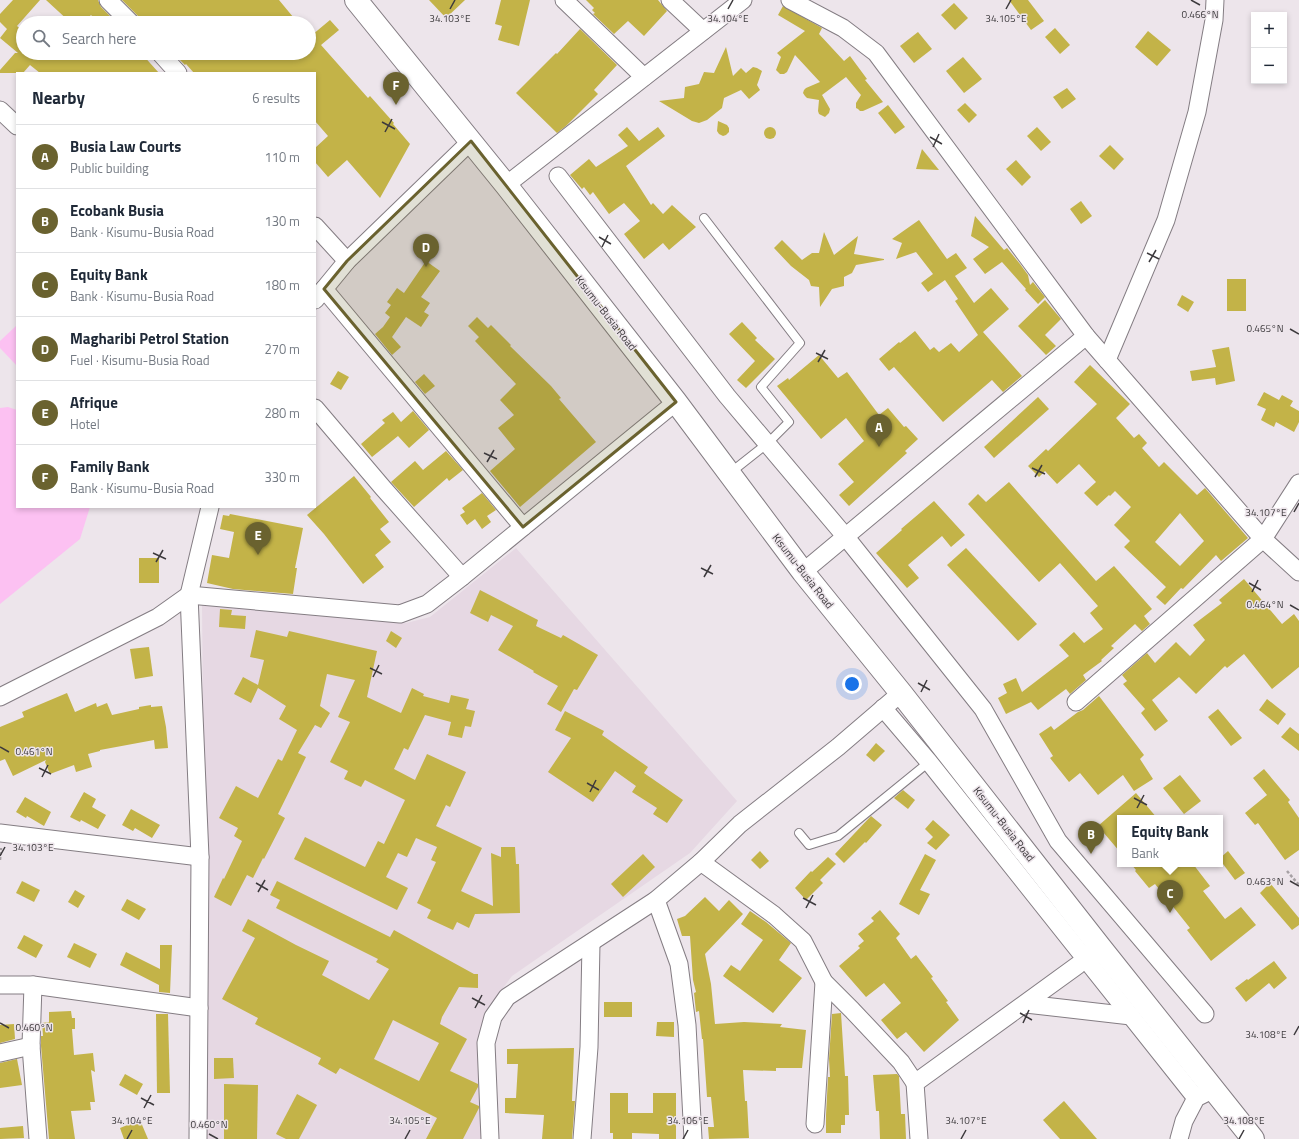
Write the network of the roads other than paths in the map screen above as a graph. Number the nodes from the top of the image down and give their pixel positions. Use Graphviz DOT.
graph roads {
  1 [pos="108,0"];
  2 [pos="356,0"];
  3 [pos="564,0"];
  4 [pos="670,0"];
  5 [pos="743,0"];
  6 [pos="790,0"];
  7 [pos="1215,0"];
  8 [pos="124,16"];
  9 [pos="703,31"];
  10 [pos="166,60"];
  11 [pos="177,72"];
  12 [pos="644,77"];
  13 [pos="0,110"];
  14 [pos="16,125"];
  15 [pos="471,140"];
  16 [pos="558,176"];
  17 [pos="506,185"];
  18 [pos="704,218"];
  19 [pos="316,227"];
  20 [pos="347,262"];
  21 [pos="320,294"];
  22 [pos="1086,336"];
  23 [pos="1107,360"];
  24 [pos="676,402"];
  25 [pos="316,409"];
  26 [pos="768,443"];
  27 [pos="729,474"];
  28 [pos="1299,483"];
  29 [pos="210,508"];
  30 [pos="523,527"];
  31 [pos="845,536"];
  32 [pos="1263,539"];
  33 [pos="803,572"];
  34 [pos="1299,572"];
  35 [pos="462,577"];
  36 [pos="189,595"];
  37 [pos="901,694"];
  38 [pos="0,697"];
  39 [pos="1076,702"];
  40 [pos="883,708"];
  41 [pos="929,762"];
  42 [pos="0,833"];
  43 [pos="799,833"];
  44 [pos="200,857"];
  45 [pos="700,862"];
  46 [pos="656,900"];
  47 [pos="591,943"];
  48 [pos="1092,954"];
  49 [pos="824,982"];
  50 [pos="0,985"];
  51 [pos="33,985"];
  52 [pos="1026,1004"];
  53 [pos="199,1008"];
  54 [pos="1205,1014"];
  55 [pos="1131,1016"];
  56 [pos="31,1046"];
  57 [pos="0,1053"];
  58 [pos="915,1083"];
  59 [pos="815,1124"];
  60 [pos="38,1139"];
  61 [pos="198,1139"];
  62 [pos="490,1139"];
  63 [pos="582,1139"];
  64 [pos="693,1139"];
  65 [pos="919,1139"];
  66 [pos="1179,1139"];
  67 [pos="1253,1139"];
  1 -- 8 [label="street"];
  2 -- 15 [label="highway, Kisumu-Busia Road"];
  3 -- 12 [label="street"];
  4 -- 9 [label="street"];
  5 -- 9 [label="street"];
  6 -- 22 [label="street"];
  7 -- 23 [label="street"];
  9 -- 12 [label="street"];
  10 -- 11 [label="street"];
  12 -- 17 [label="street"];
  13 -- 14 [label="street"];
  15 -- 17 [label="highway, Kisumu-Busia Road"];
  15 -- 20 [label="street"];
  16 -- 26 [label="street"];
  17 -- 24 [label="highway, Kisumu-Busia Road"];
  18 -- 26 [label="lane"];
  19 -- 20 [label="street"];
  20 -- 21 [label="street"];
  21 -- 30 [label="street"];
  22 -- 23 [label="street"];
  22 -- 31 [label="street"];
  23 -- 32 [label="street"];
  24 -- 27 [label="highway, Kisumu-Busia Road"];
  24 -- 30 [label="street"];
  25 -- 35 [label="street"];
  26 -- 27 [label="lane"];
  26 -- 31 [label="street"];
  27 -- 33 [label="highway, Kisumu-Busia Road"];
  28 -- 32 [label="street"];
  29 -- 36 [label="street"];
  30 -- 35 [label="street"];
  31 -- 33 [label="street"];
  31 -- 54 [label="street"];
  32 -- 34 [label="street"];
  32 -- 39 [label="street"];
  33 -- 37 [label="highway, Kisumu-Busia Road"];
  35 -- 36 [label="street"];
  36 -- 38 [label="street"];
  36 -- 44 [label="street"];
  37 -- 40 [label="street"];
  37 -- 48 [label="highway, Kisumu-Busia Road"];
  40 -- 41 [label="street"];
  40 -- 45 [label="street"];
  41 -- 43 [label="lane"];
  41 -- 48 [label="street"];
  42 -- 44 [label="street"];
  44 -- 53 [label="street"];
  45 -- 46 [label="street"];
  45 -- 49 [label="street"];
  46 -- 47 [label="street"];
  46 -- 64 [label="street"];
  47 -- 62 [label="street"];
  47 -- 63 [label="street"];
  48 -- 52 [label="street"];
  48 -- 55 [label="street"];
  48 -- 67 [label="highway, Kisumu-Busia Road"];
  49 -- 58 [label="street"];
  49 -- 59 [label="street"];
  50 -- 51 [label="street"];
  51 -- 53 [label="street"];
  51 -- 56 [label="street"];
  52 -- 55 [label="street"];
  52 -- 58 [label="street"];
  53 -- 61 [label="street"];
  55 -- 66 [label="street"];
  56 -- 57 [label="street"];
  56 -- 60 [label="street"];
  58 -- 65 [label="street"];
}
